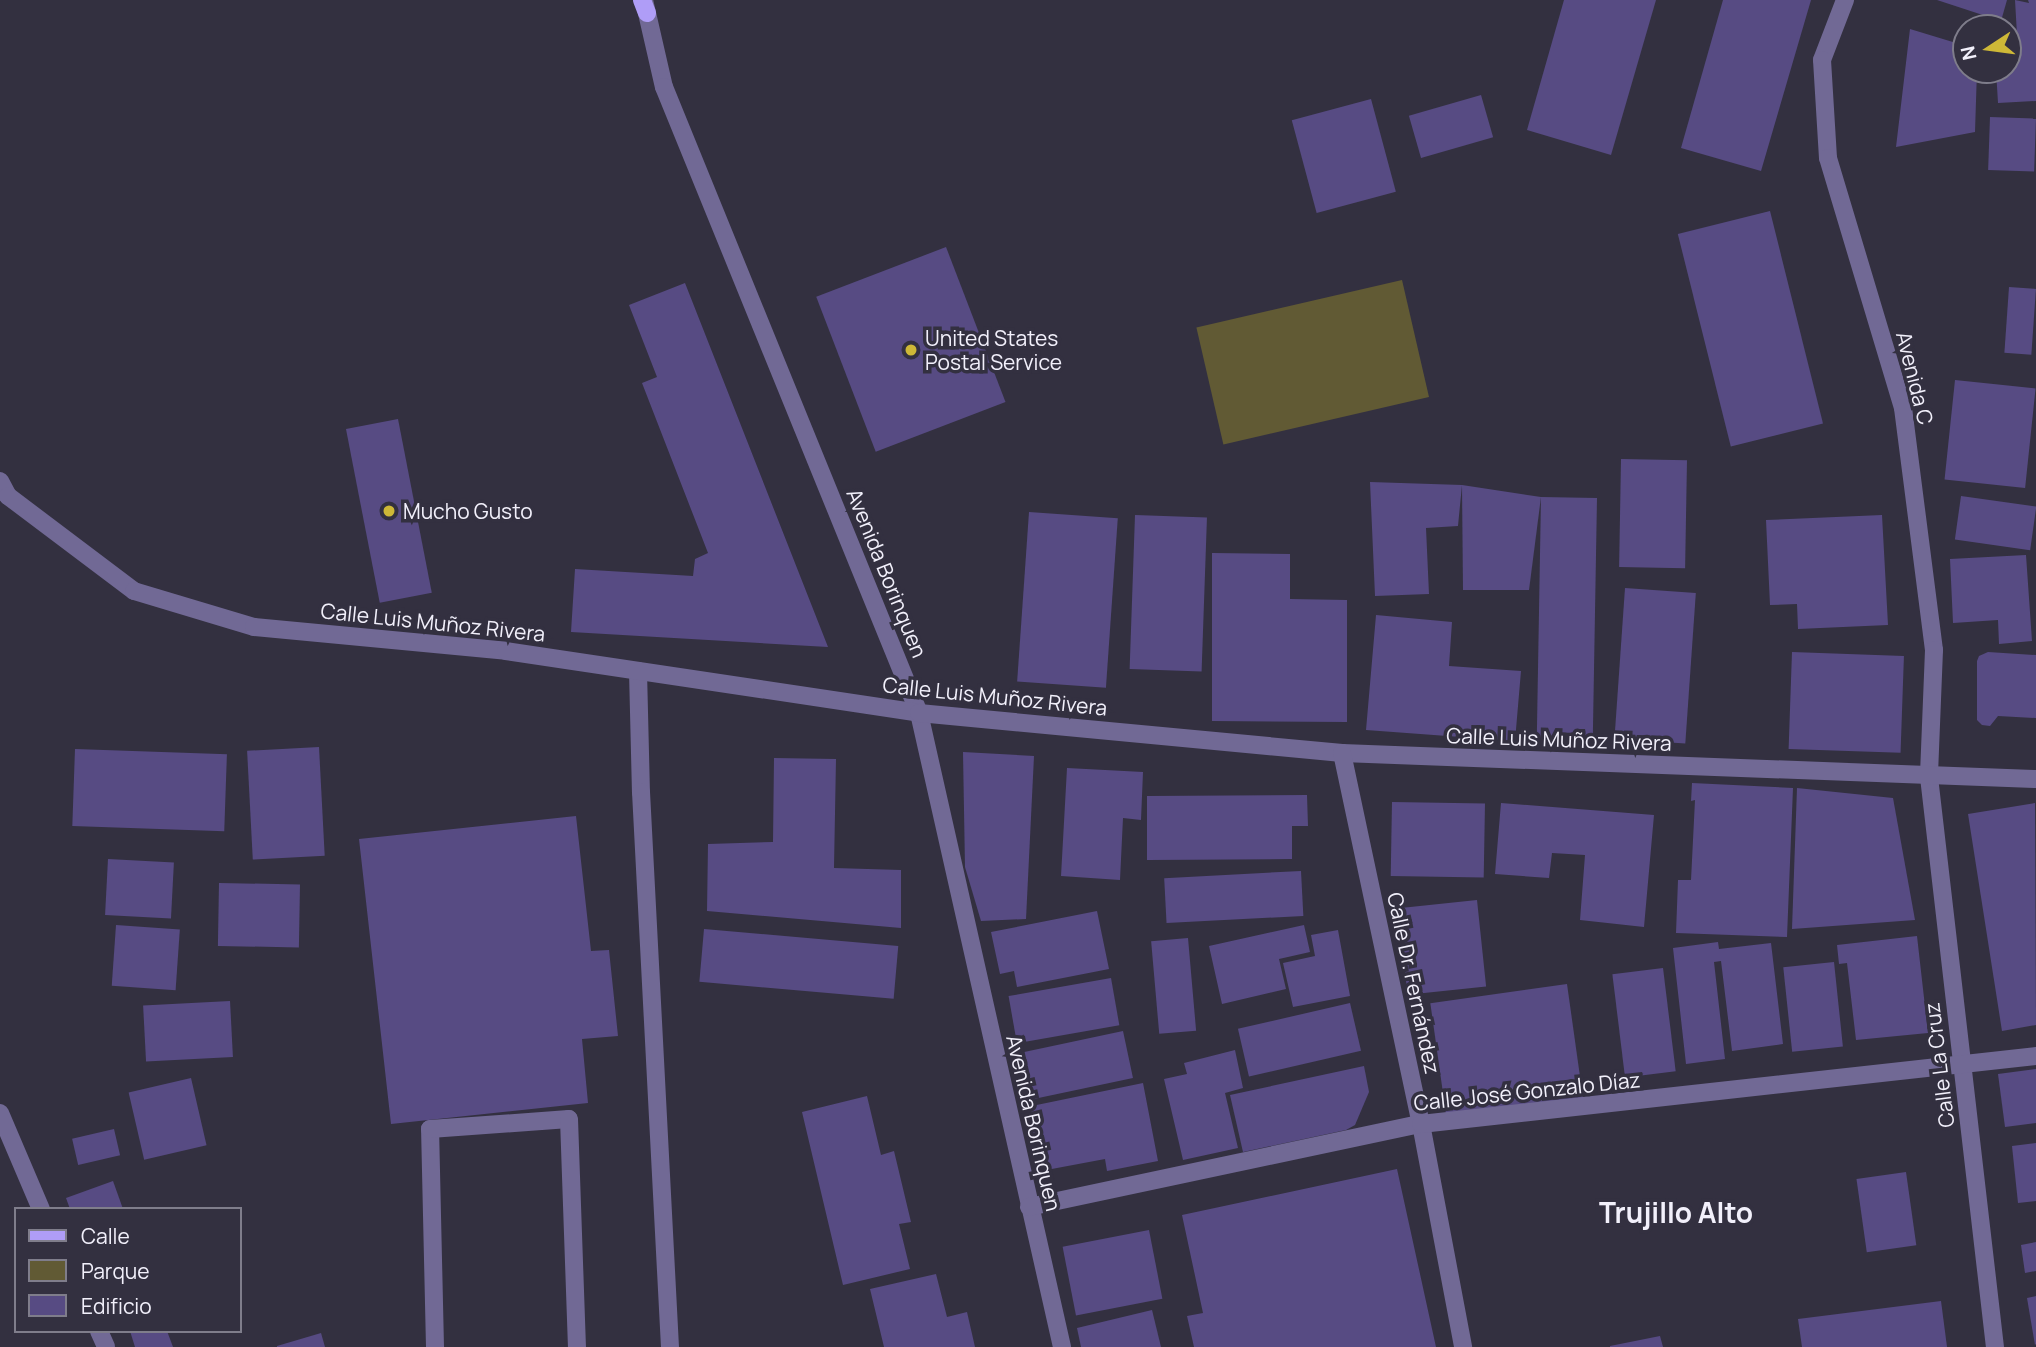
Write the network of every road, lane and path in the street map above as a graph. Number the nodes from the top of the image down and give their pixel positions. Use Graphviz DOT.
graph roads {
  1 [pos="1845,0"];
  2 [pos="645,4"];
  3 [pos="3,493"];
  4 [pos="638,671"];
  5 [pos="919,713"];
  6 [pos="1342,753"];
  7 [pos="1929,777"];
  8 [pos="2036,779"];
  9 [pos="2036,1056"];
  10 [pos="1962,1066"];
  11 [pos="0,1113"];
  12 [pos="1421,1124"];
  13 [pos="40,1207"];
  14 [pos="1029,1207"];
  15 [pos="435,1347"];
  16 [pos="577,1347"];
  17 [pos="670,1347"];
  18 [pos="1062,1347"];
  19 [pos="1463,1347"];
  20 [pos="1995,1347"];
  1 -- 7 [label="street, Avenida C"];
  2 -- 5 [label="street, Avenida Borinquen"];
  3 -- 4 [label="street, Calle Luis Muñoz Rivera"];
  4 -- 5 [label="street, Calle Luis Muñoz Rivera"];
  4 -- 17 [label="street"];
  5 -- 6 [label="street, Calle Luis Muñoz Rivera"];
  5 -- 14 [label="street, Avenida Borinquen"];
  6 -- 7 [label="street, Calle Luis Muñoz Rivera"];
  6 -- 12 [label="street, Calle Dr. Fernández"];
  7 -- 8 [label="street, Calle Luis Muñoz Rivera"];
  7 -- 10 [label="street, Calle La Cruz"];
  9 -- 10 [label="street, Calle José Gonzalo Díaz"];
  10 -- 12 [label="street, Calle José Gonzalo Díaz"];
  10 -- 20 [label="street, Calle La Cruz"];
  11 -- 13 [label="street"];
  12 -- 14 [label="street, Calle José Gonzalo Díaz"];
  12 -- 19 [label="street, Calle Dr. Fernández"];
  14 -- 18 [label="street, Avenida Borinquen"];
  15 -- 16 [label="street"];
}
